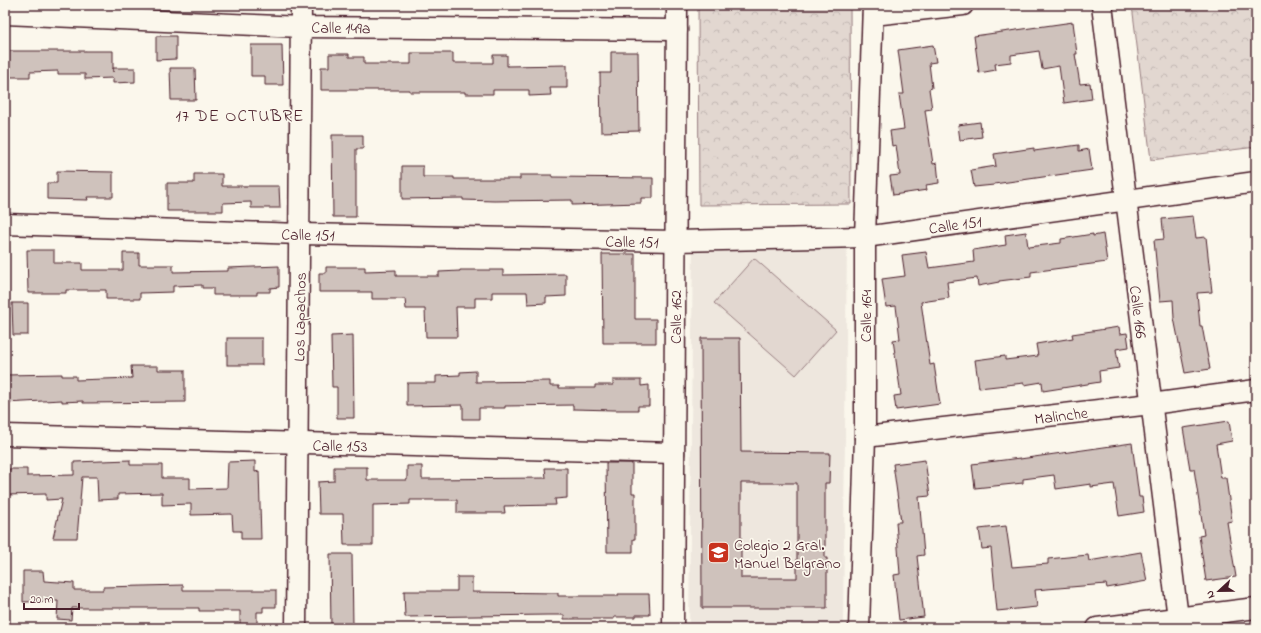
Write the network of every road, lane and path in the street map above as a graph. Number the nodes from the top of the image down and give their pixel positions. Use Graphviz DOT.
graph roads {
  1 [pos="301,5"];
  2 [pos="677,5"];
  3 [pos="963,5"];
  4 [pos="1102,5"];
  5 [pos="873,10"];
  6 [pos="5,14"];
  7 [pos="301,27"];
  8 [pos="677,30"];
  9 [pos="1256,182"];
  10 [pos="1125,200"];
  11 [pos="5,224"];
  12 [pos="300,234"];
  13 [pos="865,237"];
  14 [pos="676,241"];
  15 [pos="1256,390"];
  16 [pos="1151,404"];
  17 [pos="5,435"];
  18 [pos="865,437"];
  19 [pos="298,444"];
  20 [pos="674,453"];
  21 [pos="1256,608"];
  22 [pos="1178,618"];
  23 [pos="296,628"];
  24 [pos="673,628"];
  25 [pos="859,628"];
  26 [pos="1096,628"];
  1 -- 7 [label="street, Los Lapachos"];
  2 -- 8 [label="street, Calle 162"];
  3 -- 5 [label="street"];
  4 -- 10 [label="street, Calle 166"];
  5 -- 13 [label="street, Calle 164"];
  6 -- 7 [label="street, Calle 149a"];
  7 -- 8 [label="street, Calle 149a"];
  7 -- 12 [label="street, Los Lapachos"];
  8 -- 14 [label="street, Calle 162"];
  9 -- 10 [label="street, Calle 151"];
  10 -- 13 [label="street, Calle 151"];
  10 -- 16 [label="street, Calle 166"];
  11 -- 12 [label="street, Calle 151"];
  12 -- 14 [label="street, Calle 151"];
  12 -- 19 [label="street, Los Lapachos"];
  13 -- 14 [label="street, Calle 151"];
  13 -- 18 [label="street, Calle 164"];
  14 -- 20 [label="street, Calle 162"];
  15 -- 16 [label="street, Malinche"];
  16 -- 18 [label="street, Malinche"];
  16 -- 22 [label="street, Calle 166"];
  17 -- 19 [label="street, Calle 153"];
  18 -- 25 [label="street, Calle 164"];
  19 -- 20 [label="street, Calle 153"];
  19 -- 23 [label="street, Los Lapachos"];
  20 -- 24 [label="street, Calle 162"];
  21 -- 22 [label="street"];
  22 -- 26 [label="street"];
}
